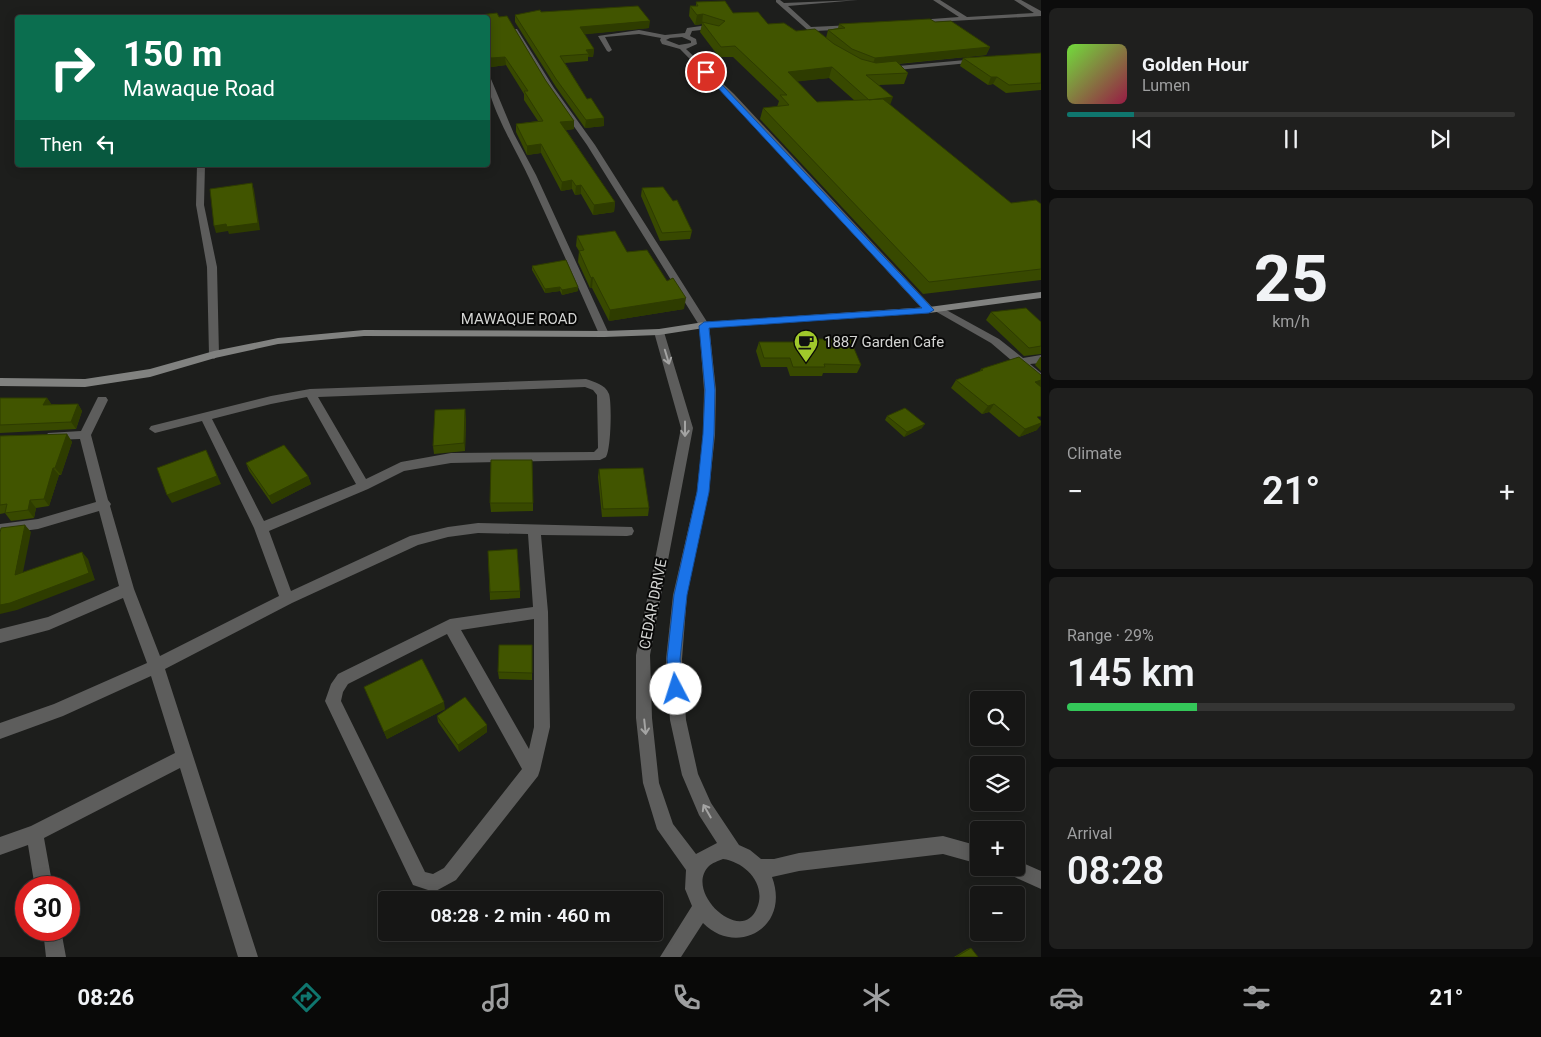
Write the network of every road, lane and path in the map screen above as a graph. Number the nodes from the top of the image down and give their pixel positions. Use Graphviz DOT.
graph roads {
  1 [pos="777,0"];
  2 [pos="855,0"];
  3 [pos="936,0"];
  4 [pos="1017,0"];
  5 [pos="783,4"];
  6 [pos="1041,14"];
  7 [pos="966,19"];
  8 [pos="510,22"];
  9 [pos="914,22"];
  10 [pos="857,26"];
  11 [pos="810,30"];
  12 [pos="718,32"];
  13 [pos="687,36"];
  14 [pos="665,37"];
  15 [pos="830,47"];
  16 [pos="682,48"];
  17 [pos="609,50"];
  18 [pos="983,60"];
  19 [pos="880,69"];
  20 [pos="490,84"];
  21 [pos="201,167"];
  22 [pos="1041,295"];
  23 [pos="934,310"];
  24 [pos="704,326"];
  25 [pos="659,332"];
  26 [pos="604,334"];
  27 [pos="214,355"];
  28 [pos="1041,359"];
  29 [pos="1022,362"];
  30 [pos="1041,379"];
  31 [pos="0,382"];
  32 [pos="310,393"];
  33 [pos="102,400"];
  34 [pos="205,416"];
  35 [pos="155,429"];
  36 [pos="85,435"];
  37 [pos="38,437"];
  38 [pos="364,486"];
  39 [pos="104,504"];
  40 [pos="261,528"];
  41 [pos="0,529"];
  42 [pos="534,529"];
  43 [pos="627,531"];
  44 [pos="127,589"];
  45 [pos="287,599"];
  46 [pos="541,612"];
  47 [pos="450,624"];
  48 [pos="0,636"];
  49 [pos="156,666"];
  50 [pos="0,732"];
  51 [pos="184,757"];
  52 [pos="532,770"];
  53 [pos="35,834"];
  54 [pos="0,846"];
  55 [pos="734,851"];
  56 [pos="970,852"];
  57 [pos="696,868"];
  58 [pos="766,868"];
  59 [pos="1025,873"];
  60 [pos="42,876"];
  61 [pos="1041,880"];
  62 [pos="701,909"];
  63 [pos="54,941"];
  64 [pos="56,957"];
  65 [pos="248,957"];
  66 [pos="670,957"];
  1 -- 5 [label="street"];
  2 -- 5 [label="street"];
  3 -- 7 [label="street"];
  4 -- 6 [label="street"];
  5 -- 11 [label="street"];
  6 -- 7 [label="street"];
  7 -- 9 [label="street"];
  8 -- 24 [label="street"];
  10 -- 11 [label="street"];
  11 -- 15 [label="street"];
  12 -- 13 [label="street"];
  13 -- 14 [label="street"];
  13 -- 16 [label="street"];
  14 -- 16 [label="street"];
  14 -- 17 [label="street"];
  16 -- 23 [label="street"];
  18 -- 19 [label="street"];
  20 -- 26 [label="street"];
  21 -- 27 [label="street"];
  22 -- 23 [label="main road, MAWAQUE ROAD"];
  23 -- 24 [label="main road, MAWAQUE ROAD"];
  23 -- 29 [label="street"];
  24 -- 25 [label="main road, MAWAQUE ROAD"];
  55 -- 24 [label="street, CEDAR DRIVE, one-way"];
  25 -- 26 [label="main road, MAWAQUE ROAD"];
  25 -- 57 [label="street, CEDAR DRIVE, one-way"];
  26 -- 27 [label="main road, MAWAQUE ROAD"];
  27 -- 31 [label="main road, MAWAQUE ROAD"];
  28 -- 29 [label="street"];
  29 -- 30 [label="street"];
  32 -- 34 [label="street"];
  32 -- 38 [label="street"];
  32 -- 38 [label="street"];
  33 -- 36 [label="street"];
  34 -- 35 [label="street"];
  34 -- 40 [label="street"];
  36 -- 37 [label="street"];
  36 -- 39 [label="street"];
  38 -- 40 [label="street"];
  39 -- 41 [label="street"];
  39 -- 44 [label="street"];
  40 -- 45 [label="street"];
  42 -- 43 [label="street"];
  42 -- 45 [label="street"];
  42 -- 46 [label="street"];
  44 -- 48 [label="street"];
  44 -- 49 [label="street"];
  45 -- 49 [label="street"];
  46 -- 47 [label="street"];
  46 -- 52 [label="street"];
  47 -- 52 [label="street"];
  47 -- 52 [label="street"];
  49 -- 50 [label="street"];
  49 -- 51 [label="street"];
  51 -- 53 [label="street"];
  51 -- 65 [label="street"];
  53 -- 54 [label="street"];
  53 -- 60 [label="street"];
  55 -- 57 [label="street"];
  55 -- 58 [label="street"];
  56 -- 58 [label="street"];
  57 -- 62 [label="street"];
  58 -- 62 [label="street"];
  59 -- 61 [label="street"];
  62 -- 66 [label="street"];
  63 -- 64 [label="street"];
}
